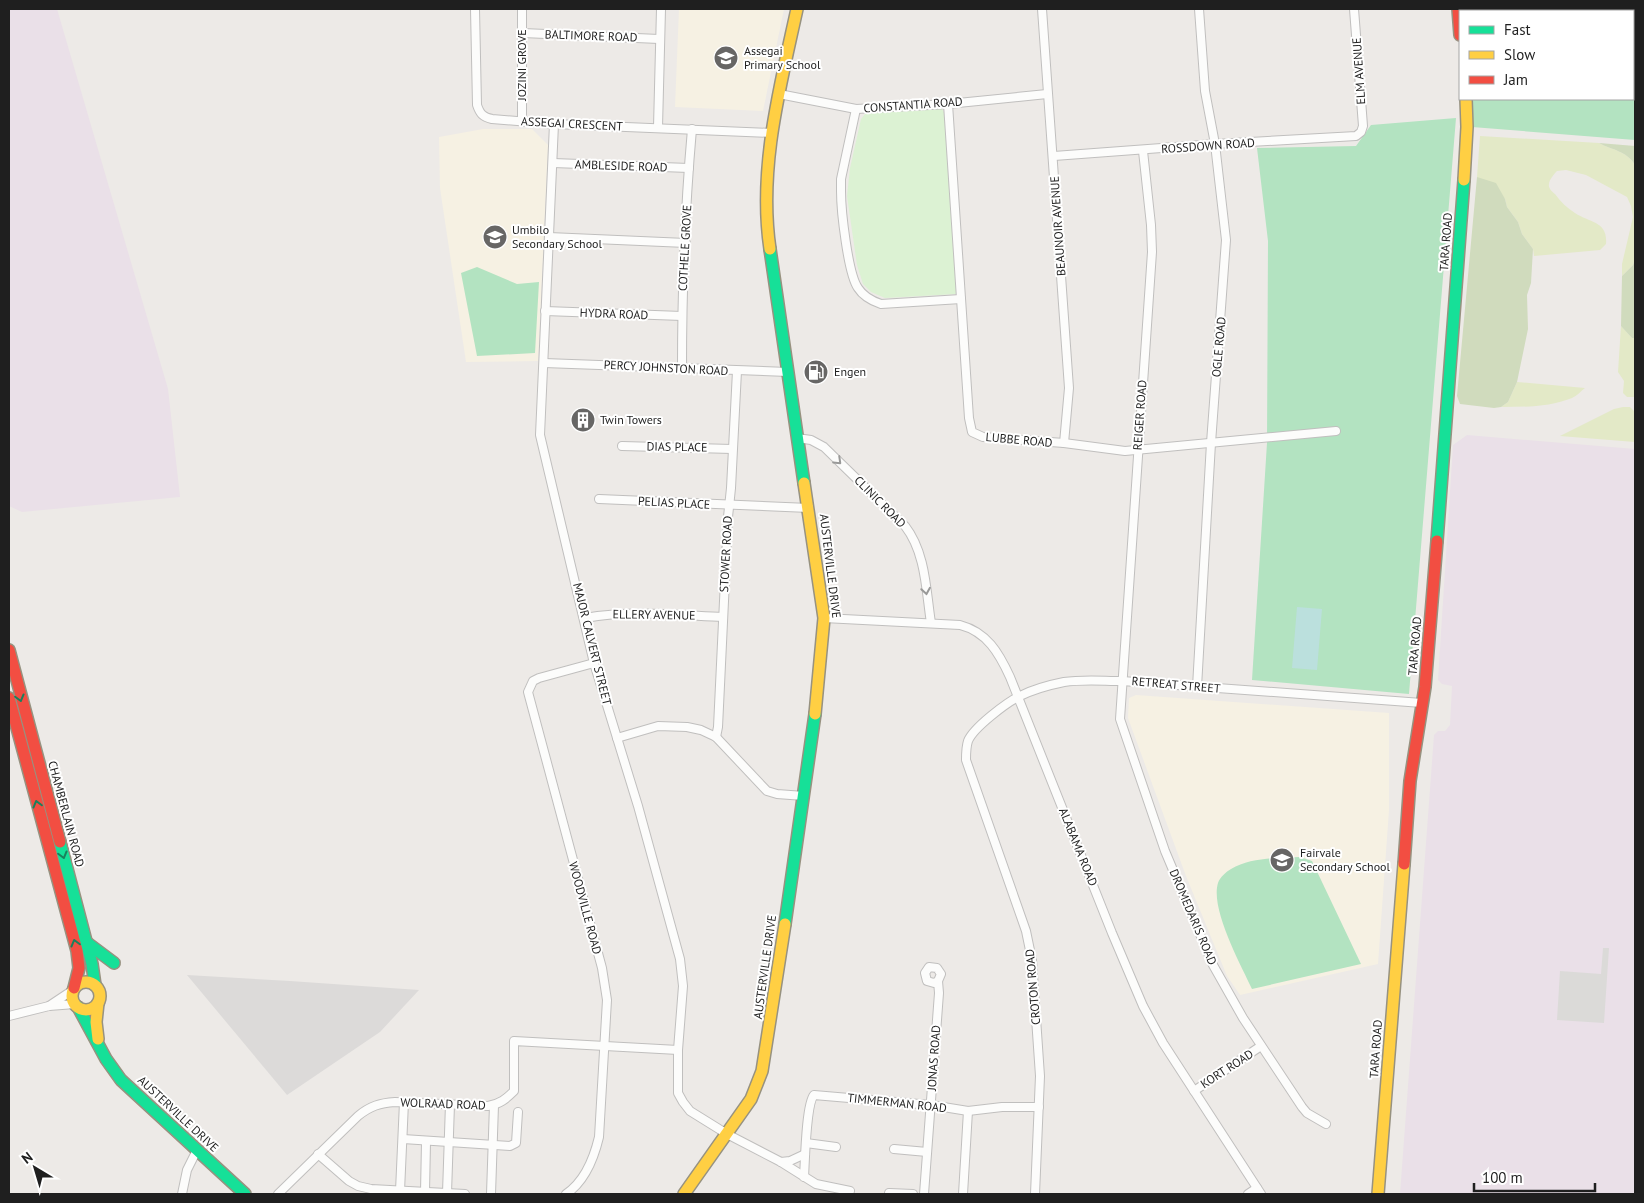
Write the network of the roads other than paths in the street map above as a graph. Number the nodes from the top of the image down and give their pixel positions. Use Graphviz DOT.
graph roads {
  1 [pos="475,9"];
  2 [pos="522,9"];
  3 [pos="661,9"];
  4 [pos="797,9"];
  5 [pos="1042,9"];
  6 [pos="1199,9"];
  7 [pos="1354,9"];
  8 [pos="1458,9"];
  9 [pos="1459,22"];
  10 [pos="523,33"];
  11 [pos="659,39"];
  12 [pos="779,94"];
  13 [pos="1047,94"];
  14 [pos="1466,100"];
  15 [pos="948,104"];
  16 [pos="856,109"];
  17 [pos="522,122"];
  18 [pos="554,124"];
  19 [pos="658,127"];
  20 [pos="692,129"];
  21 [pos="1361,132"];
  22 [pos="772,133"];
  23 [pos="1215,144"];
  24 [pos="1143,150"];
  25 [pos="1054,156"];
  26 [pos="553,163"];
  27 [pos="689,168"];
  28 [pos="549,237"];
  29 [pos="686,243"];
  30 [pos="961,299"];
  31 [pos="545,311"];
  32 [pos="682,316"];
  33 [pos="544,363"];
  34 [pos="682,368"];
  35 [pos="736,371"];
  36 [pos="788,372"];
  37 [pos="1336,430"];
  38 [pos="797,438"];
  39 [pos="1064,443"];
  40 [pos="1211,443"];
  41 [pos="622,446"];
  42 [pos="732,449"];
  43 [pos="1137,449"];
  44 [pos="599,499"];
  45 [pos="730,506"];
  46 [pos="809,508"];
  47 [pos="723,617"];
  48 [pos="585,618"];
  49 [pos="824,618"];
  50 [pos="931,624"];
  51 [pos="9,650"];
  52 [pos="594,663"];
  53 [pos="1122,681"];
  54 [pos="1197,687"];
  55 [pos="1018,697"];
  56 [pos="9,698"];
  57 [pos="1422,703"];
  58 [pos="716,737"];
  59 [pos="617,738"];
  60 [pos="966,760"];
  61 [pos="804,796"];
  62 [pos="86,942"];
  63 [pos="114,963"];
  64 [pos="938,981"];
  65 [pos="95,985"];
  66 [pos="74,989"];
  67 [pos="98,1003"];
  68 [pos="49,1006"];
  69 [pos="77,1006"];
  70 [pos="9,1016"];
  71 [pos="605,1045"];
  72 [pos="1261,1046"];
  73 [pos="100,1048"];
  74 [pos="678,1050"];
  75 [pos="1194,1091"];
  76 [pos="404,1102"];
  77 [pos="450,1104"];
  78 [pos="494,1105"];
  79 [pos="931,1105"];
  80 [pos="1039,1107"];
  81 [pos="968,1111"];
  82 [pos="518,1112"];
  83 [pos="1326,1124"];
  84 [pos="727,1134"];
  85 [pos="403,1140"];
  86 [pos="426,1142"];
  87 [pos="449,1143"];
  88 [pos="806,1143"];
  89 [pos="493,1145"];
  90 [pos="836,1147"];
  91 [pos="894,1149"];
  92 [pos="198,1150"];
  93 [pos="927,1152"];
  94 [pos="318,1154"];
  95 [pos="805,1154"];
  96 [pos="782,1162"];
  97 [pos="804,1177"];
  98 [pos="400,1191"];
  99 [pos="1259,1191"];
  100 [pos="425,1192"];
  101 [pos="850,1192"];
  102 [pos="889,1192"];
  103 [pos="447,1193"];
  104 [pos="182,1194"];
  105 [pos="245,1194"];
  106 [pos="278,1194"];
  107 [pos="465,1194"];
  108 [pos="491,1194"];
  109 [pos="566,1194"];
  110 [pos="684,1194"];
  111 [pos="914,1194"];
  112 [pos="924,1194"];
  113 [pos="963,1194"];
  114 [pos="1035,1194"];
  115 [pos="1248,1194"];
  116 [pos="1378,1194"];
  1 -- 17 [label="street, ASSEGAI CRESCENT"];
  2 -- 10 [label="street, JOZINI GROVE"];
  3 -- 11 [label="street"];
  4 -- 12 [label="street, AUSTERVILLE DRIVE"];
  5 -- 13 [label="street, BEAUNOIR AVENUE"];
  6 -- 23 [label="street, OGLE ROAD"];
  7 -- 21 [label="street, ELM AVENUE"];
  8 -- 9 [label="street"];
  10 -- 11 [label="street, BALTIMORE ROAD"];
  10 -- 17 [label="street, JOZINI GROVE"];
  11 -- 19 [label="street"];
  12 -- 16 [label="street, CONSTANTIA ROAD"];
  12 -- 22 [label="street, AUSTERVILLE DRIVE"];
  13 -- 15 [label="street, CONSTANTIA ROAD"];
  13 -- 25 [label="street, BEAUNOIR AVENUE"];
  14 -- 57 [label="street, TARA ROAD"];
  15 -- 16 [label="street, CONSTANTIA ROAD"];
  15 -- 30 [label="street, LUBBE ROAD"];
  16 -- 30 [label="street"];
  17 -- 18 [label="street, ASSEGAI CRESCENT"];
  18 -- 19 [label="street, ASSEGAI CRESCENT"];
  18 -- 26 [label="street, MAJOR CALVERT STREET"];
  19 -- 20 [label="street, ASSEGAI CRESCENT"];
  20 -- 22 [label="street, ASSEGAI CRESCENT"];
  20 -- 27 [label="street, COTHELE GROVE"];
  21 -- 23 [label="street, ROSSDOWN ROAD"];
  22 -- 36 [label="street, AUSTERVILLE DRIVE"];
  23 -- 24 [label="street, ROSSDOWN ROAD"];
  23 -- 40 [label="street, OGLE ROAD"];
  24 -- 25 [label="street, ROSSDOWN ROAD"];
  24 -- 43 [label="street, REIGER ROAD"];
  25 -- 39 [label="street, BEAUNOIR AVENUE"];
  26 -- 27 [label="street, AMBLESIDE ROAD"];
  26 -- 28 [label="street, MAJOR CALVERT STREET"];
  27 -- 29 [label="street, COTHELE GROVE"];
  28 -- 29 [label="street"];
  28 -- 31 [label="street, MAJOR CALVERT STREET"];
  29 -- 32 [label="street, COTHELE GROVE"];
  30 -- 39 [label="street, LUBBE ROAD"];
  31 -- 32 [label="street, HYDRA ROAD"];
  31 -- 33 [label="street, MAJOR CALVERT STREET"];
  32 -- 34 [label="street, COTHELE GROVE"];
  33 -- 34 [label="street, PERCY JOHNSTON ROAD"];
  33 -- 48 [label="street, MAJOR CALVERT STREET"];
  34 -- 35 [label="street, PERCY JOHNSTON ROAD"];
  35 -- 36 [label="street, PERCY JOHNSTON ROAD"];
  35 -- 42 [label="street, STOWER ROAD"];
  36 -- 38 [label="street, AUSTERVILLE DRIVE"];
  37 -- 40 [label="street, LUBBE ROAD"];
  38 -- 46 [label="street, AUSTERVILLE DRIVE"];
  38 -- 50 [label="street, CLINIC ROAD, one-way"];
  39 -- 43 [label="street, LUBBE ROAD"];
  40 -- 43 [label="street, LUBBE ROAD"];
  40 -- 54 [label="street, OGLE ROAD"];
  41 -- 42 [label="street, DIAS PLACE"];
  42 -- 45 [label="street, STOWER ROAD"];
  43 -- 53 [label="street, REIGER ROAD"];
  44 -- 45 [label="street, PELIAS PLACE"];
  45 -- 46 [label="street, PELIAS PLACE"];
  45 -- 47 [label="street, STOWER ROAD"];
  46 -- 49 [label="street, AUSTERVILLE DRIVE"];
  47 -- 48 [label="street, ELLERY AVENUE"];
  47 -- 58 [label="street, STOWER ROAD"];
  48 -- 52 [label="street, MAJOR CALVERT STREET"];
  49 -- 50 [label="street, ALABAMA ROAD"];
  49 -- 61 [label="street, AUSTERVILLE DRIVE"];
  50 -- 55 [label="street, ALABAMA ROAD"];
  51 -- 62 [label="street, CHAMBERLAIN ROAD, one-way"];
  52 -- 59 [label="street, MAJOR CALVERT STREET"];
  52 -- 71 [label="street, WOODVILLE ROAD"];
  53 -- 54 [label="street, RETREAT STREET"];
  53 -- 55 [label="street, RETREAT STREET"];
  53 -- 72 [label="street, DROMEDARIS ROAD"];
  54 -- 57 [label="street, RETREAT STREET"];
  55 -- 60 [label="street, RETREAT STREET"];
  55 -- 75 [label="street, ALABAMA ROAD"];
  66 -- 56 [label="street, CHAMBERLAIN ROAD, one-way"];
  57 -- 116 [label="street, TARA ROAD"];
  58 -- 59 [label="street"];
  58 -- 61 [label="street"];
  59 -- 74 [label="street, MAJOR CALVERT STREET"];
  60 -- 80 [label="street, CROTON ROAD"];
  61 -- 84 [label="street, AUSTERVILLE DRIVE"];
  62 -- 63 [label="street"];
  62 -- 65 [label="street, CHAMBERLAIN ROAD"];
  64 -- 79 [label="street, JONAS ROAD"];
  65 -- 66 [label="street"];
  65 -- 67 [label="street"];
  66 -- 68 [label="street"];
  66 -- 69 [label="street"];
  67 -- 69 [label="street"];
  67 -- 73 [label="street, AUSTERVILLE DRIVE"];
  68 -- 69 [label="street"];
  68 -- 70 [label="street"];
  69 -- 73 [label="street, AUSTERVILLE DRIVE"];
  71 -- 74 [label="street, WOLRAAD ROAD"];
  71 -- 78 [label="street, WOLRAAD ROAD"];
  71 -- 109 [label="street, WOODVILLE ROAD"];
  72 -- 75 [label="street, KORT ROAD"];
  72 -- 83 [label="street, DROMEDARIS ROAD"];
  73 -- 92 [label="street, AUSTERVILLE DRIVE"];
  74 -- 84 [label="street, MAJOR CALVERT STREET"];
  75 -- 99 [label="street, ALABAMA ROAD"];
  76 -- 77 [label="street, WOLRAAD ROAD"];
  76 -- 85 [label="street"];
  76 -- 94 [label="street, WOLRAAD ROAD"];
  77 -- 78 [label="street, WOLRAAD ROAD"];
  77 -- 87 [label="street"];
  78 -- 89 [label="street"];
  79 -- 81 [label="street, TIMMERMAN ROAD"];
  79 -- 88 [label="street, TIMMERMAN ROAD"];
  79 -- 93 [label="street, JONAS ROAD"];
  80 -- 81 [label="street, TIMMERMAN ROAD"];
  80 -- 114 [label="street, CROTON ROAD"];
  81 -- 113 [label="street"];
  82 -- 89 [label="street"];
  84 -- 96 [label="street, MAJOR CALVERT STREET"];
  84 -- 110 [label="street, AUSTERVILLE DRIVE"];
  85 -- 86 [label="street"];
  85 -- 98 [label="street"];
  86 -- 87 [label="street"];
  86 -- 100 [label="street"];
  87 -- 89 [label="street"];
  87 -- 103 [label="street"];
  88 -- 90 [label="street"];
  88 -- 95 [label="street, TIMMERMAN ROAD"];
  89 -- 108 [label="street"];
  91 -- 93 [label="street"];
  92 -- 104 [label="street"];
  92 -- 105 [label="street, AUSTERVILLE DRIVE"];
  93 -- 112 [label="street, JONAS ROAD"];
  94 -- 98 [label="street"];
  94 -- 106 [label="street, WOLRAAD ROAD"];
  95 -- 96 [label="street"];
  95 -- 97 [label="street, TIMMERMAN ROAD"];
  96 -- 97 [label="street, MAJOR CALVERT STREET"];
  97 -- 101 [label="street, MAJOR CALVERT STREET"];
  98 -- 100 [label="street"];
  99 -- 115 [label="street"];
  100 -- 103 [label="street"];
  102 -- 111 [label="street"];
  103 -- 107 [label="street"];
}
